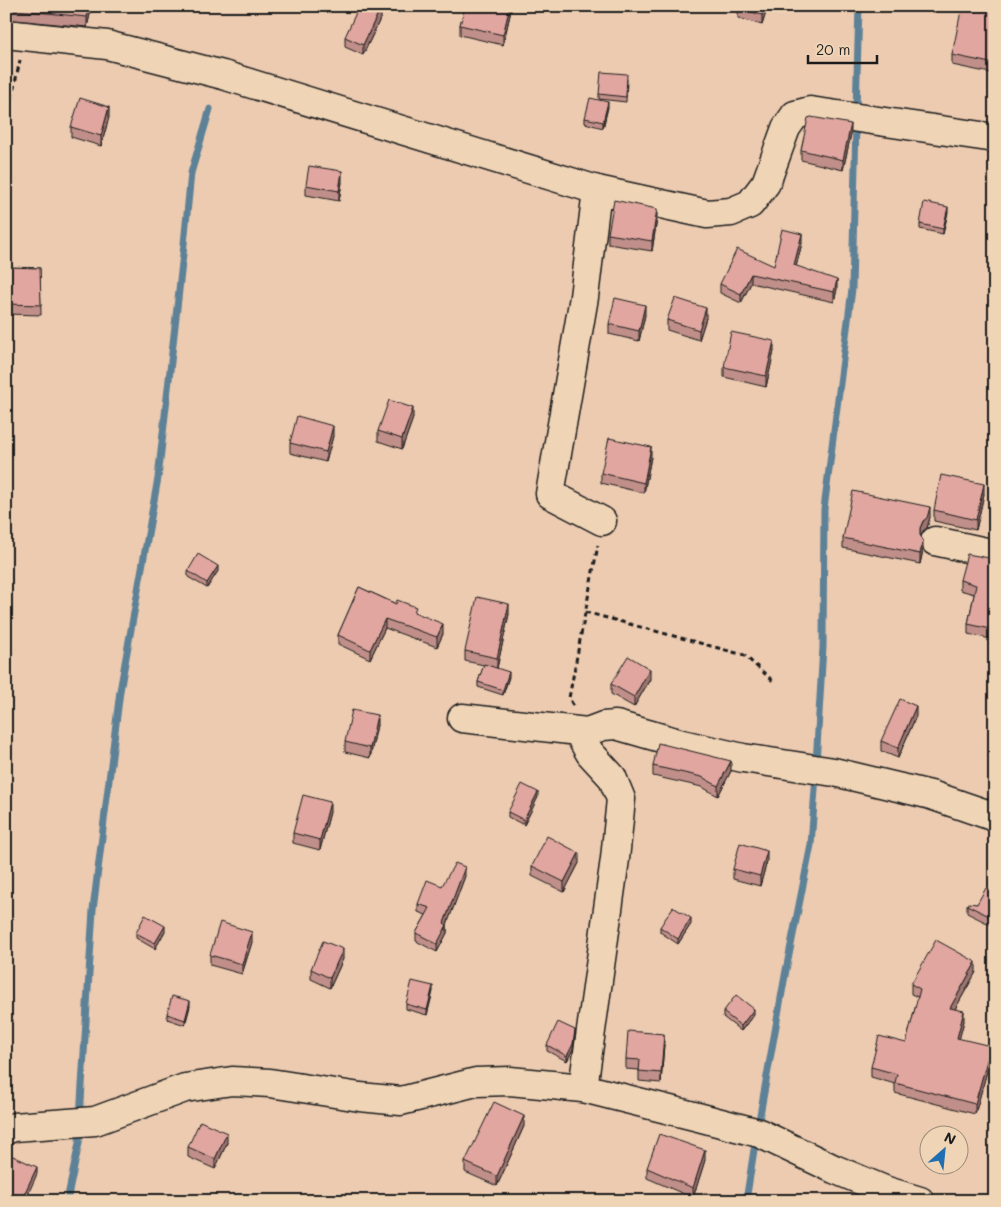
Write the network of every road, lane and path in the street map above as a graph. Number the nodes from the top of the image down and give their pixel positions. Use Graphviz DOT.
graph roads {
  1 [pos="15,34"];
  2 [pos="6,126"];
  3 [pos="995,138"];
  4 [pos="597,190"];
  5 [pos="602,521"];
  6 [pos="934,541"];
  7 [pos="995,554"];
  8 [pos="585,612"];
  9 [pos="773,681"];
  10 [pos="462,718"];
  11 [pos="587,732"];
  12 [pos="995,816"];
  13 [pos="583,1088"];
  14 [pos="10,1128"];
  15 [pos="920,1201"];
  1 -- 2 [label="path"];
  1 -- 4 [label="street"];
  3 -- 4 [label="street"];
  4 -- 5 [label="street"];
  5 -- 8 [label="path"];
  6 -- 7 [label="street"];
  8 -- 9 [label="path"];
  8 -- 11 [label="path"];
  10 -- 11 [label="street"];
  11 -- 12 [label="street"];
  11 -- 13 [label="street"];
  13 -- 14 [label="street"];
  13 -- 15 [label="street"];
}
